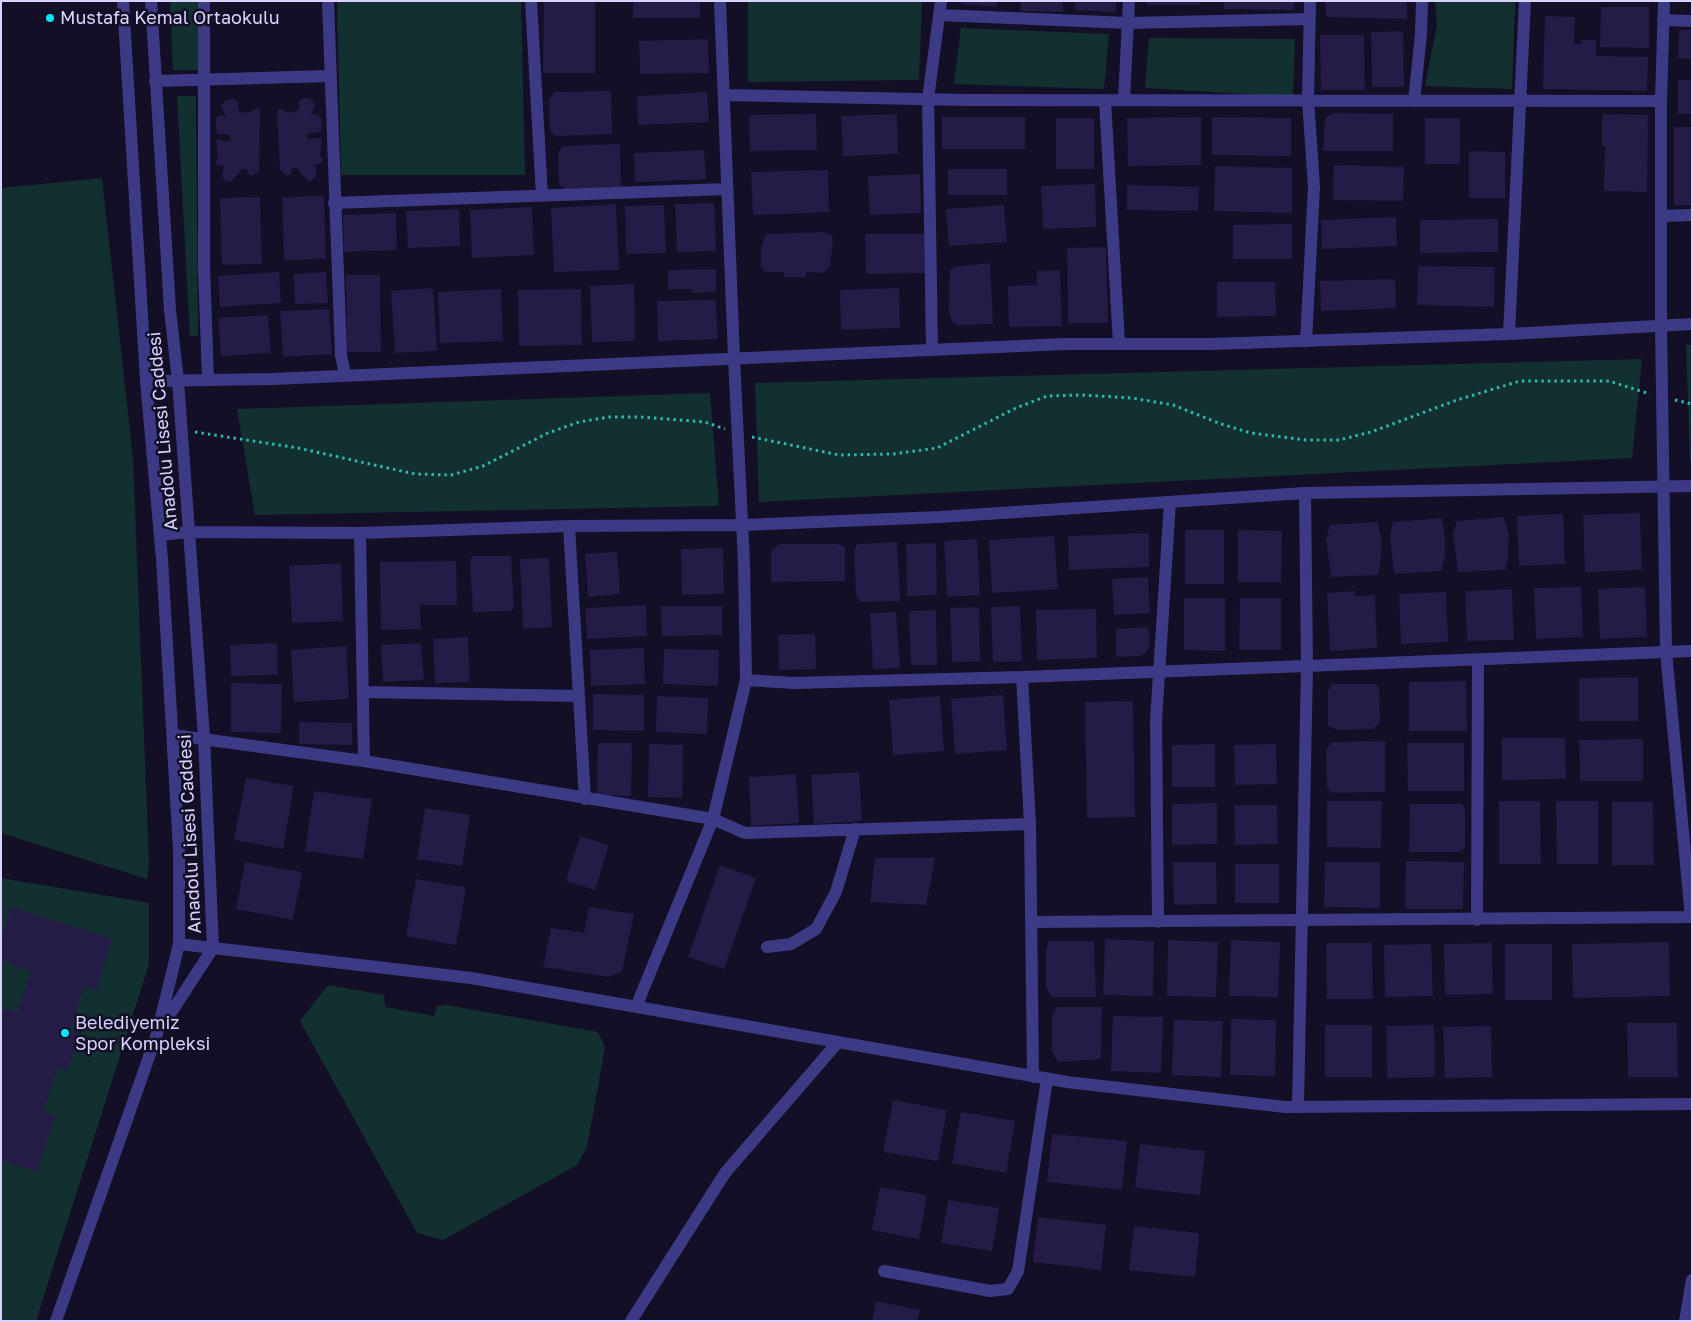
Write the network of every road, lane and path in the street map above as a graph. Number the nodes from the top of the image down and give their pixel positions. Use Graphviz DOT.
graph roads {
  1 [pos="123,1"];
  2 [pos="151,1"];
  3 [pos="204,1"];
  4 [pos="328,1"];
  5 [pos="531,1"];
  6 [pos="720,1"];
  7 [pos="941,1"];
  8 [pos="1129,1"];
  9 [pos="1310,1"];
  10 [pos="1422,1"];
  11 [pos="1525,1"];
  12 [pos="1664,1"];
  13 [pos="939,15"];
  14 [pos="1310,20"];
  15 [pos="1664,20"];
  16 [pos="1692,21"];
  17 [pos="1128,23"];
  18 [pos="330,76"];
  19 [pos="204,80"];
  20 [pos="156,81"];
  21 [pos="724,95"];
  22 [pos="928,99"];
  23 [pos="1105,100"];
  24 [pos="1124,100"];
  25 [pos="1308,100"];
  26 [pos="1662,100"];
  27 [pos="1414,101"];
  28 [pos="1519,102"];
  29 [pos="727,189"];
  30 [pos="542,196"];
  31 [pos="334,203"];
  32 [pos="1692,215"];
  33 [pos="1662,216"];
  34 [pos="1692,324"];
  35 [pos="1662,327"];
  36 [pos="1509,334"];
  37 [pos="1306,341"];
  38 [pos="1119,343"];
  39 [pos="932,350"];
  40 [pos="734,358"];
  41 [pos="345,375"];
  42 [pos="208,379"];
  43 [pos="146,381"];
  44 [pos="178,381"];
  45 [pos="1663,398"];
  46 [pos="1692,404"];
  47 [pos="181,429"];
  48 [pos="738,433"];
  49 [pos="1692,486"];
  50 [pos="1664,487"];
  51 [pos="1305,493"];
  52 [pos="1170,502"];
  53 [pos="742,525"];
  54 [pos="569,526"];
  55 [pos="189,532"];
  56 [pos="360,533"];
  57 [pos="160,535"];
  58 [pos="1692,651"];
  59 [pos="1666,652"];
  60 [pos="1478,660"];
  61 [pos="1307,667"];
  62 [pos="1158,671"];
  63 [pos="1022,677"];
  64 [pos="746,680"];
  65 [pos="363,692"];
  66 [pos="579,696"];
  67 [pos="173,735"];
  68 [pos="204,738"];
  69 [pos="364,761"];
  70 [pos="585,799"];
  71 [pos="713,818"];
  72 [pos="1030,824"];
  73 [pos="855,829"];
  74 [pos="1692,917"];
  75 [pos="1303,920"];
  76 [pos="1477,920"];
  77 [pos="1031,922"];
  78 [pos="1158,922"];
  79 [pos="179,944"];
  80 [pos="767,946"];
  81 [pos="213,948"];
  82 [pos="636,1007"];
  83 [pos="157,1034"];
  84 [pos="838,1042"];
  85 [pos="1033,1076"];
  86 [pos="1047,1079"];
  87 [pos="1692,1104"];
  88 [pos="1298,1106"];
  89 [pos="884,1271"];
  90 [pos="1692,1280"];
  91 [pos="56,1321"];
  92 [pos="631,1321"];
  93 [pos="1685,1321"];
  1 -- 43 [label="street, Anadolu Lisesi Caddesi"];
  2 -- 20 [label="street, Anadolu Lisesi Caddesi"];
  3 -- 19 [label="street"];
  4 -- 18 [label="street"];
  5 -- 30 [label="street"];
  6 -- 21 [label="street"];
  7 -- 13 [label="street"];
  8 -- 17 [label="street"];
  9 -- 14 [label="street"];
  10 -- 27 [label="street"];
  11 -- 28 [label="street"];
  12 -- 15 [label="street"];
  13 -- 17 [label="street"];
  13 -- 22 [label="street"];
  14 -- 17 [label="street"];
  14 -- 25 [label="street"];
  15 -- 16 [label="street"];
  15 -- 26 [label="street"];
  17 -- 24 [label="street"];
  18 -- 19 [label="street"];
  18 -- 31 [label="street"];
  19 -- 20 [label="street"];
  19 -- 42 [label="street"];
  20 -- 44 [label="street, Anadolu Lisesi Caddesi"];
  21 -- 22 [label="street"];
  21 -- 29 [label="street"];
  22 -- 23 [label="street"];
  22 -- 39 [label="street"];
  23 -- 24 [label="street"];
  23 -- 38 [label="street"];
  24 -- 25 [label="street"];
  25 -- 27 [label="street"];
  25 -- 37 [label="street"];
  26 -- 28 [label="street"];
  26 -- 33 [label="street"];
  27 -- 28 [label="street"];
  28 -- 36 [label="street"];
  29 -- 30 [label="street"];
  29 -- 40 [label="street"];
  30 -- 31 [label="street"];
  31 -- 41 [label="street"];
  32 -- 33 [label="street"];
  33 -- 35 [label="street"];
  34 -- 35 [label="street"];
  35 -- 36 [label="street"];
  35 -- 45 [label="street"];
  36 -- 37 [label="street"];
  37 -- 38 [label="street"];
  38 -- 39 [label="street"];
  39 -- 40 [label="street"];
  40 -- 41 [label="street"];
  40 -- 48 [label="street"];
  41 -- 42 [label="street"];
  42 -- 44 [label="street"];
  43 -- 44 [label="street"];
  43 -- 57 [label="street, Anadolu Lisesi Caddesi"];
  44 -- 47 [label="street, Anadolu Lisesi Caddesi"];
  45 -- 46 [label="path"];
  45 -- 48 [label="path"];
  45 -- 50 [label="street"];
  47 -- 48 [label="path"];
  47 -- 55 [label="street, Anadolu Lisesi Caddesi"];
  48 -- 53 [label="street"];
  49 -- 50 [label="street"];
  50 -- 51 [label="street"];
  50 -- 59 [label="street"];
  51 -- 52 [label="street"];
  51 -- 61 [label="street"];
  52 -- 53 [label="street"];
  52 -- 62 [label="street"];
  53 -- 54 [label="street"];
  53 -- 64 [label="street"];
  54 -- 56 [label="street"];
  54 -- 66 [label="street"];
  55 -- 56 [label="street"];
  55 -- 57 [label="street"];
  55 -- 68 [label="street, Anadolu Lisesi Caddesi"];
  56 -- 65 [label="street"];
  57 -- 67 [label="street, Anadolu Lisesi Caddesi"];
  58 -- 59 [label="street"];
  59 -- 60 [label="street"];
  59 -- 74 [label="street"];
  60 -- 61 [label="street"];
  60 -- 76 [label="street"];
  61 -- 62 [label="street"];
  61 -- 75 [label="street"];
  62 -- 63 [label="street"];
  62 -- 78 [label="street"];
  63 -- 64 [label="street"];
  63 -- 72 [label="street"];
  64 -- 71 [label="street"];
  65 -- 66 [label="street"];
  65 -- 69 [label="street"];
  66 -- 70 [label="street"];
  67 -- 68 [label="street"];
  67 -- 79 [label="street, Anadolu Lisesi Caddesi"];
  68 -- 69 [label="street"];
  68 -- 81 [label="street, Anadolu Lisesi Caddesi"];
  69 -- 70 [label="street"];
  70 -- 71 [label="street"];
  71 -- 73 [label="street"];
  71 -- 82 [label="street"];
  72 -- 73 [label="street"];
  72 -- 77 [label="street"];
  73 -- 80 [label="street"];
  74 -- 76 [label="street"];
  75 -- 76 [label="street"];
  75 -- 78 [label="street"];
  75 -- 88 [label="street"];
  77 -- 78 [label="street"];
  77 -- 85 [label="street"];
  79 -- 81 [label="street"];
  79 -- 83 [label="street, Anadolu Lisesi Caddesi"];
  81 -- 82 [label="street"];
  81 -- 83 [label="street, Anadolu Lisesi Caddesi"];
  82 -- 84 [label="street"];
  83 -- 91 [label="street"];
  84 -- 85 [label="street"];
  84 -- 92 [label="street"];
  85 -- 86 [label="street"];
  86 -- 88 [label="street"];
  86 -- 89 [label="street"];
  87 -- 88 [label="street"];
  90 -- 93 [label="street"];
}
